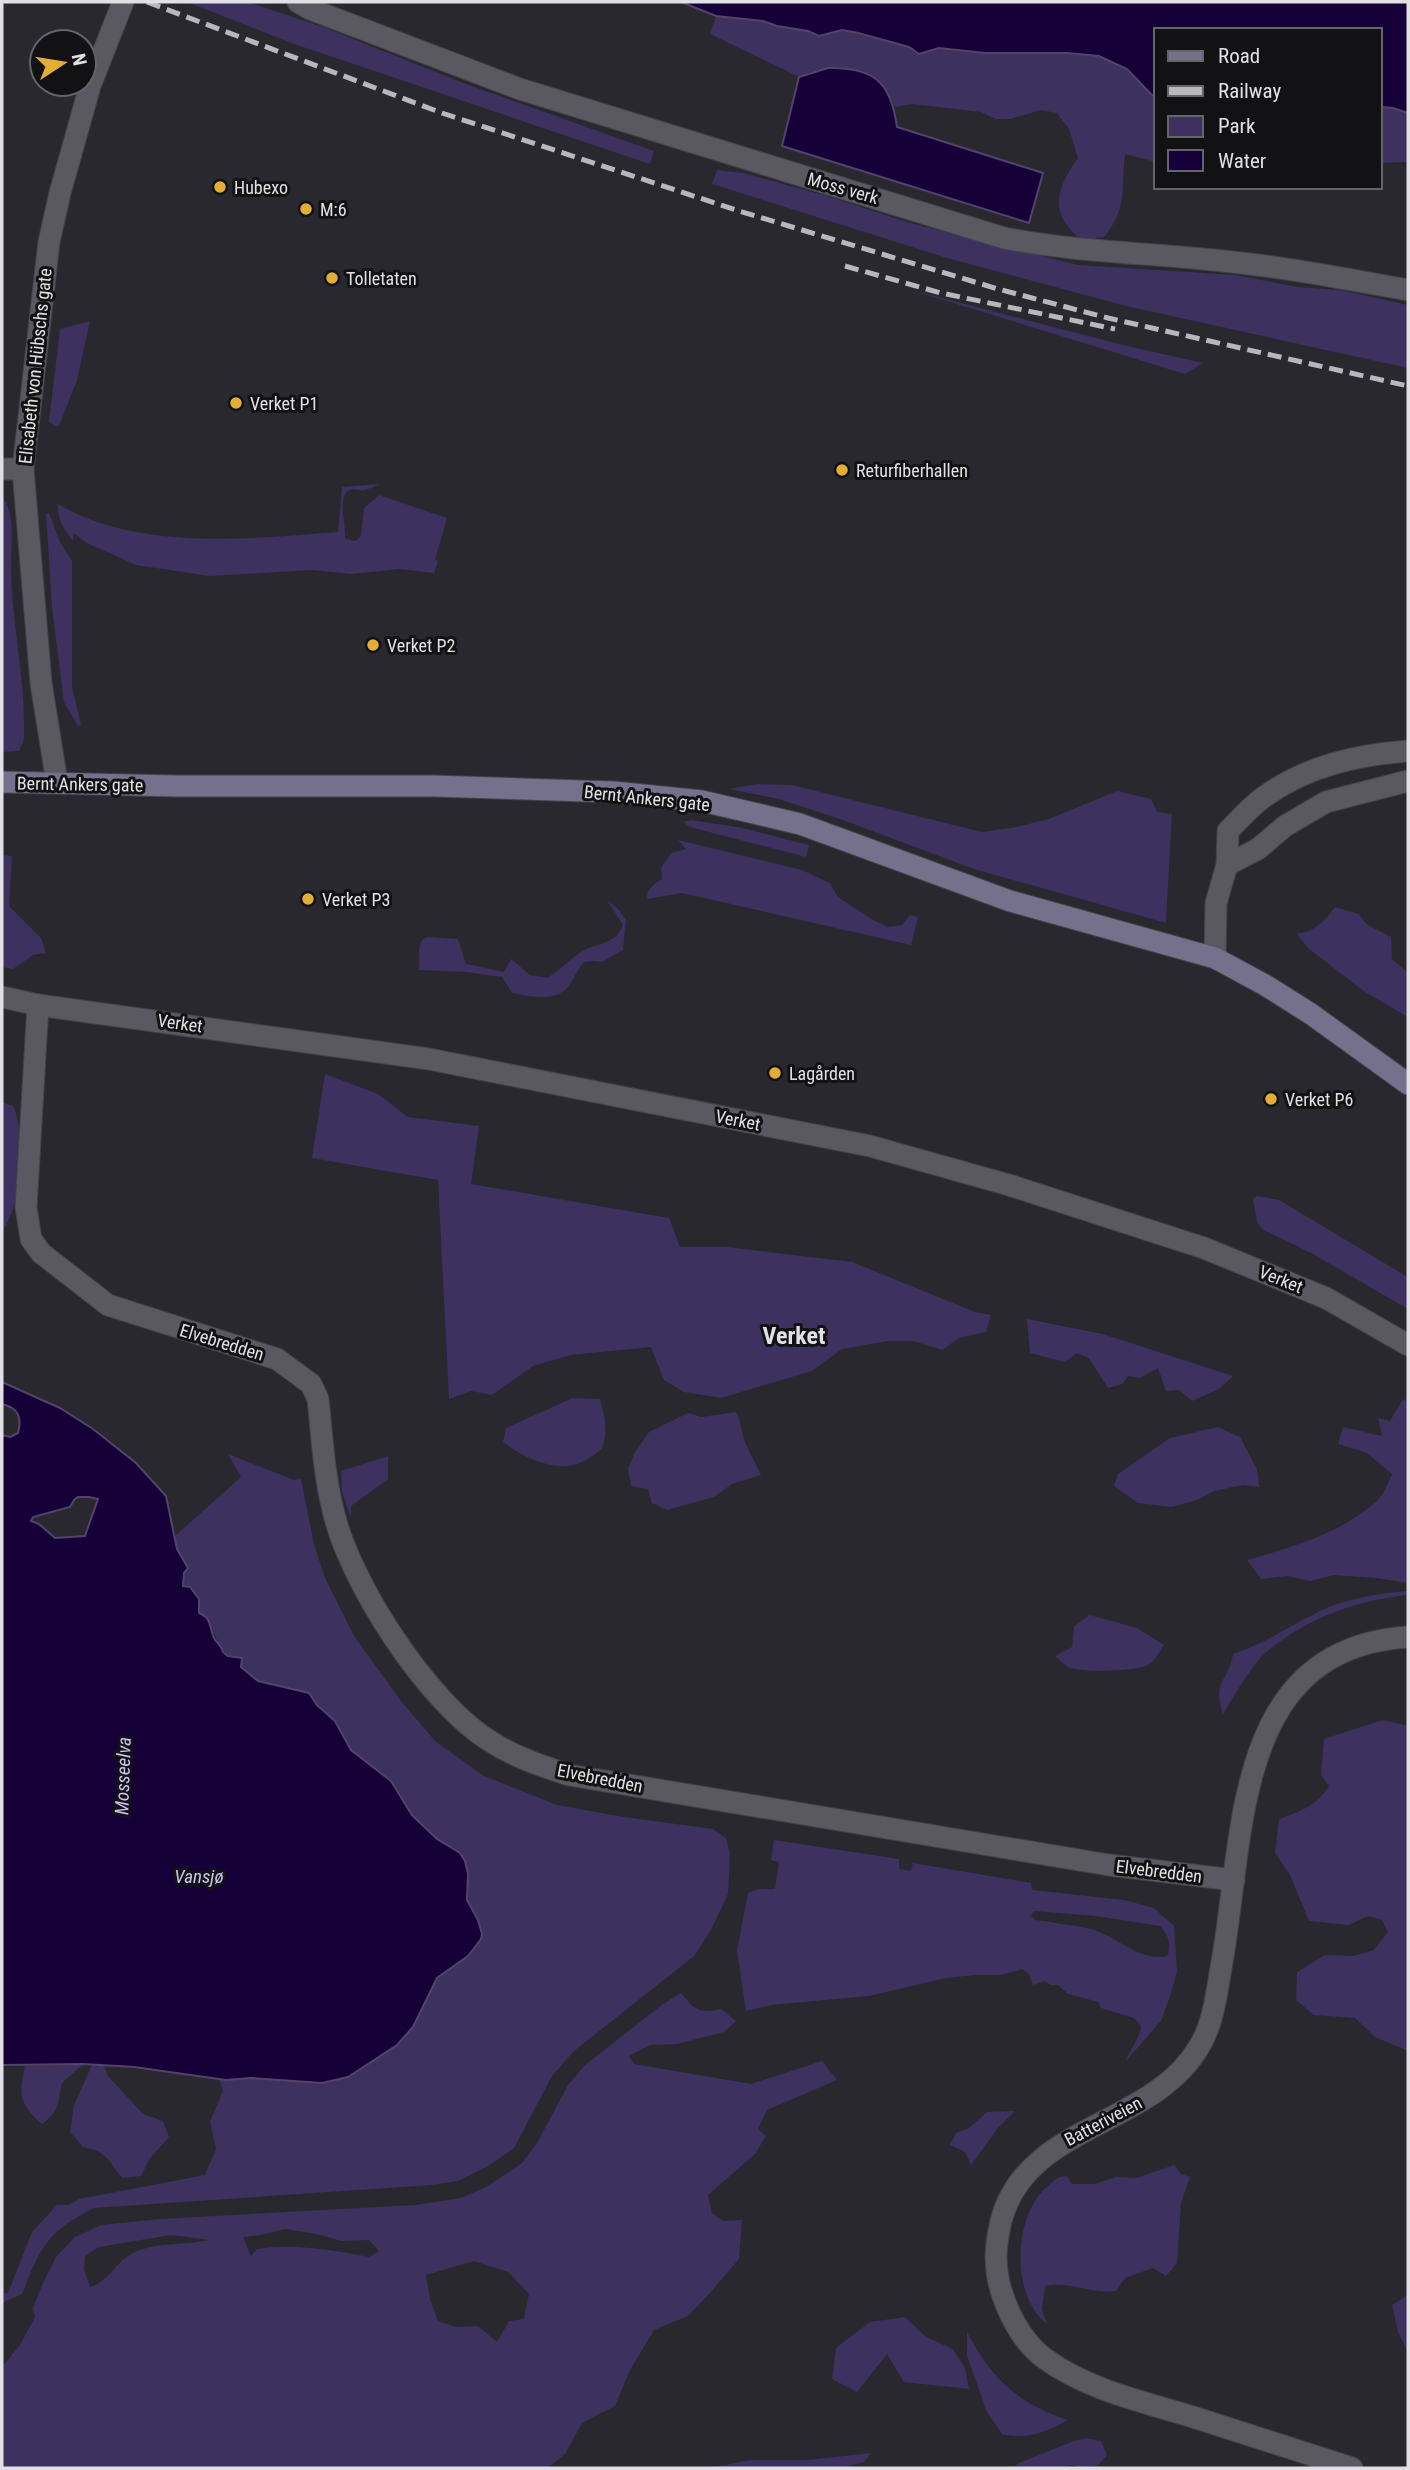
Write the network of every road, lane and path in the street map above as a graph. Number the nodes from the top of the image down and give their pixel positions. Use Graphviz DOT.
graph roads {
  1 [pos="123,2"];
  2 [pos="298,2"];
  3 [pos="1408,290"];
  4 [pos="23,468"];
  5 [pos="2,469"];
  6 [pos="1408,751"];
  7 [pos="1408,781"];
  8 [pos="2,782"];
  9 [pos="57,782"];
  10 [pos="1227,865"];
  11 [pos="1214,958"];
  12 [pos="2,997"];
  13 [pos="38,1004"];
  14 [pos="1408,1084"];
  15 [pos="1408,1345"];
  16 [pos="1408,1637"];
  17 [pos="1234,1880"];
  18 [pos="1352,2468"];
  1 -- 4 [label="street, Elisabeth von Hübschs gate"];
  2 -- 3 [label="street, Moss verk"];
  4 -- 5 [label="street"];
  4 -- 9 [label="street, Elisabeth von Hübschs gate"];
  6 -- 10 [label="street"];
  7 -- 10 [label="street"];
  8 -- 9 [label="street, Bernt Ankers gate"];
  9 -- 11 [label="street, Bernt Ankers gate"];
  10 -- 11 [label="street"];
  11 -- 14 [label="street"];
  12 -- 13 [label="street, Verket"];
  13 -- 15 [label="street, Verket"];
  13 -- 17 [label="street, Elvebredden"];
  16 -- 17 [label="street, Batteriveien"];
  17 -- 18 [label="street, Batteriveien"];
}
